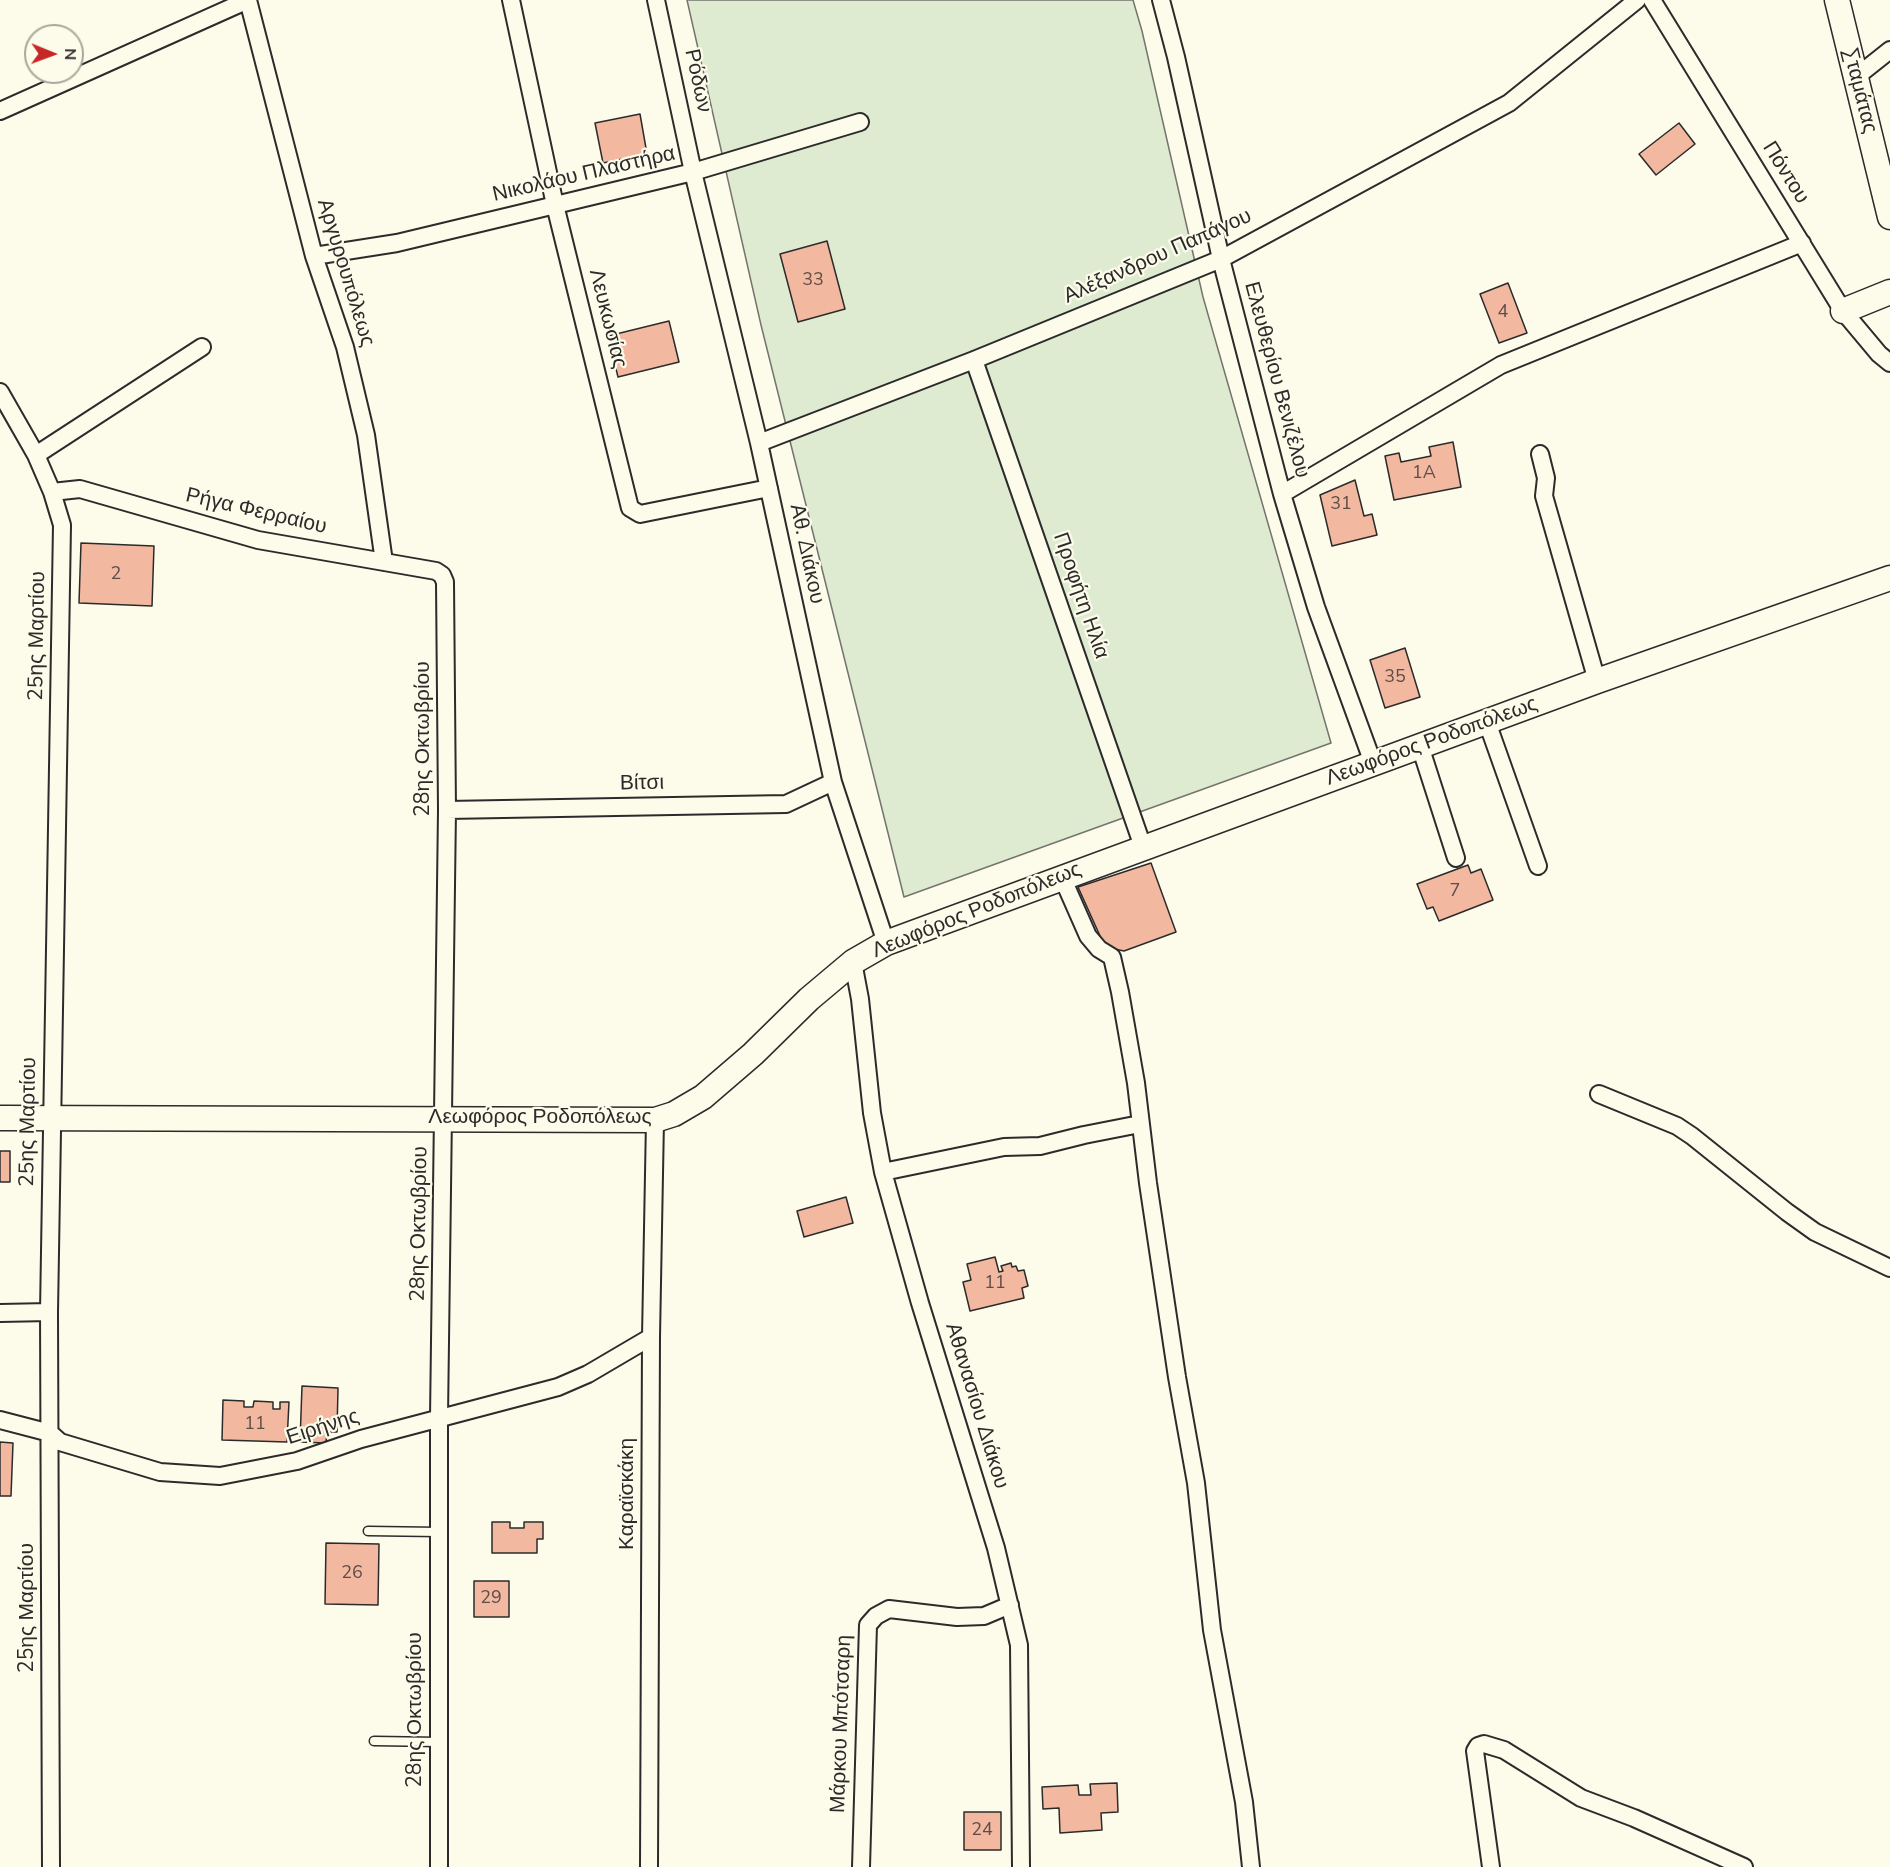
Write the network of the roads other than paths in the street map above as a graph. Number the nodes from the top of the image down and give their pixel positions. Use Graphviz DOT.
graph roads {
  1 [pos="248,0"];
  2 [pos="511,0"];
  3 [pos="656,0"];
  4 [pos="1161,0"];
  5 [pos="1637,0"];
  6 [pos="1652,0"];
  7 [pos="1837,0"];
  8 [pos="1890,50"];
  9 [pos="1856,76"];
  10 [pos="0,111"];
  11 [pos="860,122"];
  12 [pos="693,172"];
  13 [pos="555,205"];
  14 [pos="1890,217"];
  15 [pos="1802,243"];
  16 [pos="314,256"];
  17 [pos="1221,259"];
  18 [pos="1890,292"];
  19 [pos="1843,311"];
  20 [pos="202,347"];
  21 [pos="974,360"];
  22 [pos="1890,363"];
  23 [pos="0,392"];
  24 [pos="759,443"];
  25 [pos="1540,454"];
  26 [pos="36,455"];
  27 [pos="769,488"];
  28 [pos="52,492"];
  29 [pos="1282,494"];
  30 [pos="384,562"];
  31 [pos="1890,578"];
  32 [pos="445,582"];
  33 [pos="1598,681"];
  34 [pos="1487,722"];
  35 [pos="1420,746"];
  36 [pos="1373,763"];
  37 [pos="833,782"];
  38 [pos="447,810"];
  39 [pos="1143,847"];
  40 [pos="1456,858"];
  41 [pos="1538,866"];
  42 [pos="1062,877"];
  43 [pos="886,943"];
  44 [pos="854,962"];
  45 [pos="1599,1094"];
  46 [pos="51,1117"];
  47 [pos="0,1118"];
  48 [pos="444,1119"];
  49 [pos="655,1120"];
  50 [pos="1140,1124"];
  51 [pos="883,1172"];
  52 [pos="1890,1268"];
  53 [pos="48,1312"];
  54 [pos="0,1313"];
  55 [pos="651,1337"];
  56 [pos="439,1417"];
  57 [pos="0,1420"];
  58 [pos="50,1433"];
  59 [pos="368,1530"];
  60 [pos="439,1532"];
  61 [pos="1010,1605"];
  62 [pos="374,1741"];
  63 [pos="438,1742"];
  64 [pos="51,1867"];
  65 [pos="439,1867"];
  66 [pos="649,1867"];
  67 [pos="861,1867"];
  68 [pos="1021,1867"];
  69 [pos="1251,1867"];
  70 [pos="1491,1867"];
  71 [pos="1744,1867"];
  1 -- 10 [label="street"];
  1 -- 16 [label="street, Αργυρουπόλεως"];
  2 -- 13 [label="street, Λευκωσίας"];
  3 -- 12 [label="street, Ρόδων"];
  4 -- 17 [label="street, Ελευθερίου Βενιζέλου"];
  5 -- 17 [label="street, Αλέξανδρου Παπάγου"];
  6 -- 15 [label="street, Πόντου"];
  7 -- 9 [label="street, Σταμάτας"];
  8 -- 9 [label="street"];
  9 -- 14 [label="street, Σταμάτας"];
  11 -- 12 [label="street, Νικολάου Πλαστήρα"];
  12 -- 13 [label="street, Νικολάου Πλαστήρα"];
  12 -- 24 [label="street, Αθ. Διάκου"];
  13 -- 16 [label="street, Νικολάου Πλαστήρα"];
  13 -- 27 [label="street, Λευκωσίας"];
  15 -- 19 [label="street, Πόντου"];
  15 -- 29 [label="street"];
  16 -- 30 [label="street, Αργυρουπόλεως"];
  17 -- 21 [label="street, Αλέξανδρου Παπάγου"];
  17 -- 29 [label="street, Ελευθερίου Βενιζέλου"];
  18 -- 19 [label="street"];
  19 -- 22 [label="street, Πόντου"];
  20 -- 26 [label="street"];
  21 -- 24 [label="street, Αλέξανδρου Παπάγου"];
  21 -- 39 [label="street, Προφήτη Ηλία"];
  23 -- 26 [label="street, 25ης Μαρτίου"];
  24 -- 27 [label="street, Αθ. Διάκου"];
  25 -- 33 [label="street"];
  26 -- 28 [label="street, 25ης Μαρτίου"];
  27 -- 37 [label="street, Αθ. Διάκου"];
  28 -- 30 [label="street, Ρήγα Φερραίου"];
  28 -- 46 [label="street, 25ης Μαρτίου"];
  29 -- 36 [label="street, Ελευθερίου Βενιζέλου"];
  30 -- 32 [label="street, Ρήγα Φερραίου"];
  31 -- 33 [label="street, Λεωφόρος Ροδοπόλεως"];
  32 -- 38 [label="street, 28ης Οκτωβρίου"];
  33 -- 34 [label="street, Λεωφόρος Ροδοπόλεως"];
  34 -- 35 [label="street, Λεωφόρος Ροδοπόλεως"];
  34 -- 41 [label="street"];
  35 -- 36 [label="street, Λεωφόρος Ροδοπόλεως"];
  35 -- 40 [label="street"];
  36 -- 39 [label="street, Λεωφόρος Ροδοπόλεως"];
  37 -- 38 [label="street, Βίτσι"];
  37 -- 43 [label="street, Αθ. Διάκου"];
  38 -- 48 [label="street, 28ης Οκτωβρίου"];
  39 -- 42 [label="street, Λεωφόρος Ροδοπόλεως"];
  42 -- 43 [label="street, Λεωφόρος Ροδοπόλεως"];
  42 -- 50 [label="street"];
  43 -- 44 [label="street, Λεωφόρος Ροδοπόλεως"];
  44 -- 49 [label="street, Λεωφόρος Ροδοπόλεως"];
  44 -- 51 [label="street, Αθανασίου Διάκου"];
  45 -- 52 [label="street"];
  46 -- 47 [label="street, Λεωφόρος Ροδοπόλεως"];
  46 -- 48 [label="street, Λεωφόρος Ροδοπόλεως"];
  46 -- 53 [label="street, 25ης Μαρτίου"];
  48 -- 49 [label="street, Λεωφόρος Ροδοπόλεως"];
  48 -- 56 [label="street, 28ης Οκτωβρίου"];
  49 -- 55 [label="street, Καραϊσκάκη"];
  50 -- 51 [label="street"];
  50 -- 69 [label="street"];
  51 -- 61 [label="street, Αθανασίου Διάκου"];
  53 -- 54 [label="street"];
  53 -- 58 [label="street, 25ης Μαρτίου"];
  55 -- 56 [label="street, Ειρήνης"];
  55 -- 66 [label="street, Καραϊσκάκη"];
  56 -- 58 [label="street, Ειρήνης"];
  56 -- 60 [label="street, 28ης Οκτωβρίου"];
  57 -- 58 [label="street, Ειρήνης"];
  58 -- 64 [label="street, 25ης Μαρτίου"];
  59 -- 60 [label="lane"];
  60 -- 63 [label="street, 28ης Οκτωβρίου"];
  61 -- 67 [label="street, Μάρκου Μπότσαρη"];
  61 -- 68 [label="street, Αθανασίου Διάκου"];
  62 -- 63 [label="lane"];
  63 -- 65 [label="street, 28ης Οκτωβρίου"];
  70 -- 71 [label="street"];
}
